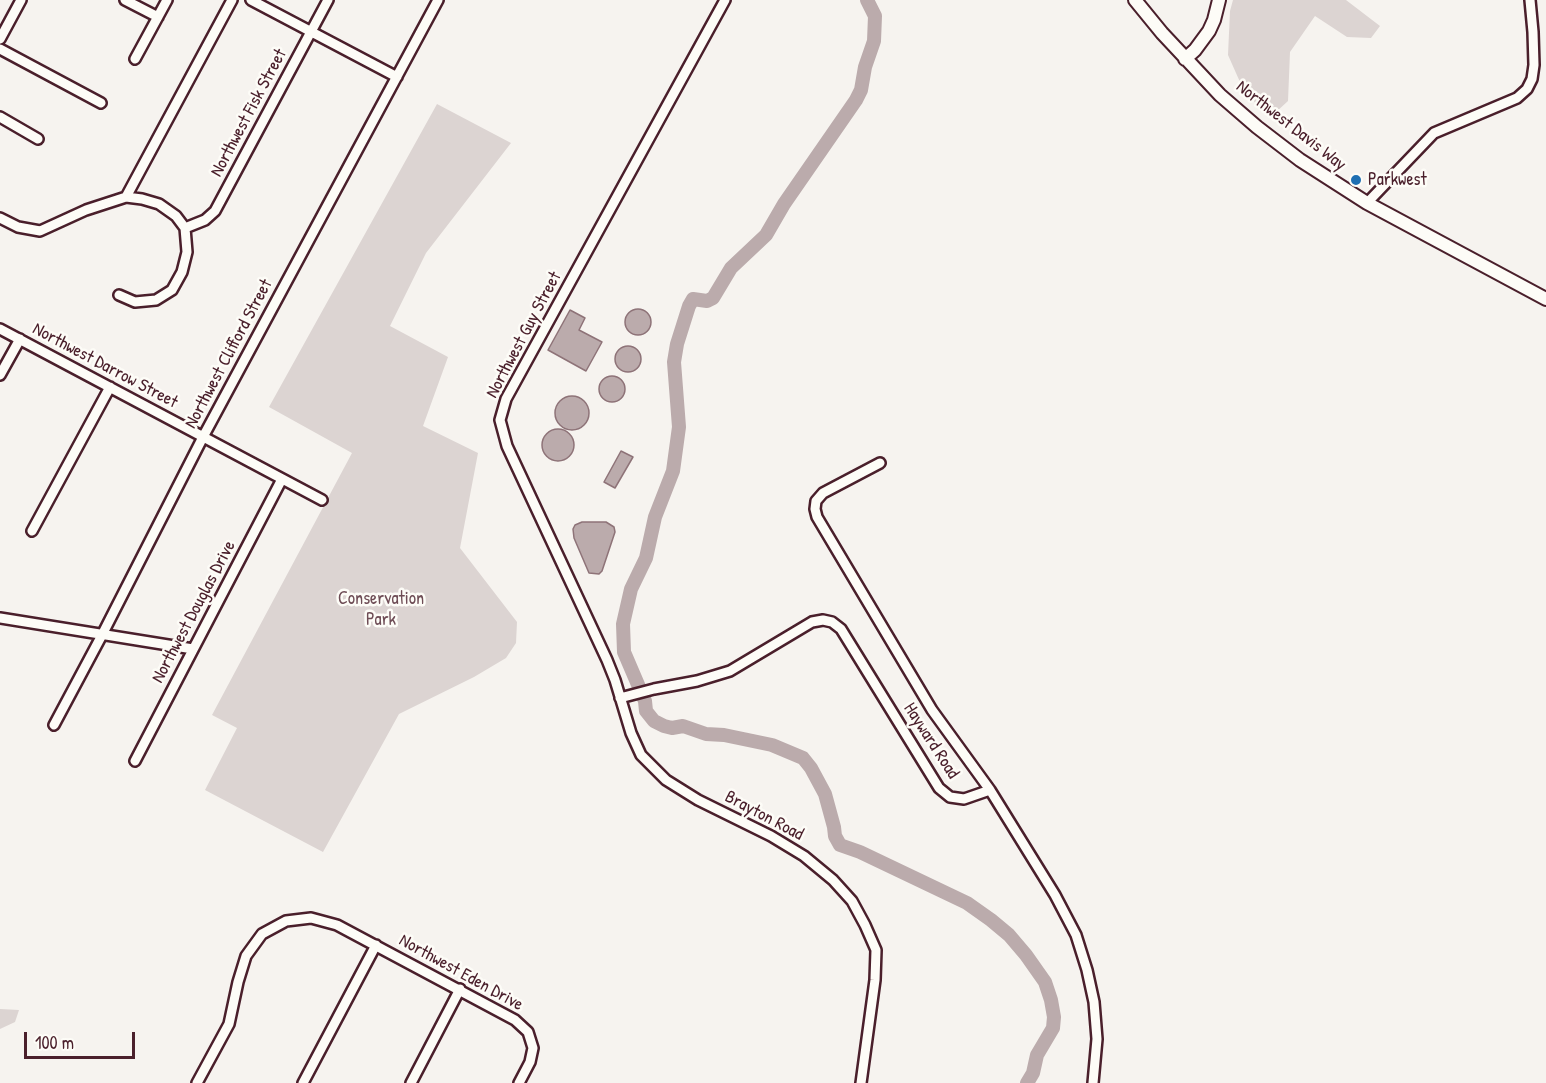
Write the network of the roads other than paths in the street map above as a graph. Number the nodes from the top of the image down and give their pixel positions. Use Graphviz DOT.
graph roads {
  1 [pos="21,0"];
  2 [pos="125,0"];
  3 [pos="167,0"];
  4 [pos="232,0"];
  5 [pos="251,0"];
  6 [pos="328,0"];
  7 [pos="438,0"];
  8 [pos="725,0"];
  9 [pos="1135,0"];
  10 [pos="1219,0"];
  11 [pos="1530,0"];
  12 [pos="158,17"];
  13 [pos="311,32"];
  14 [pos="0,39"];
  15 [pos="0,49"];
  16 [pos="135,59"];
  17 [pos="1185,59"];
  18 [pos="397,77"];
  19 [pos="101,103"];
  20 [pos="0,117"];
  21 [pos="38,139"];
  22 [pos="126,197"];
  23 [pos="1367,203"];
  24 [pos="0,218"];
  25 [pos="185,228"];
  26 [pos="119,295"];
  27 [pos="1546,299"];
  28 [pos="0,329"];
  29 [pos="20,339"];
  30 [pos="0,375"];
  31 [pos="110,387"];
  32 [pos="203,437"];
  33 [pos="880,463"];
  34 [pos="282,479"];
  35 [pos="322,500"];
  36 [pos="32,531"];
  37 [pos="0,618"];
  38 [pos="102,635"];
  39 [pos="193,649"];
  40 [pos="624,697"];
  41 [pos="54,725"];
  42 [pos="135,761"];
  43 [pos="990,790"];
  44 [pos="376,945"];
  45 [pos="460,989"];
  46 [pos="197,1083"];
  47 [pos="303,1083"];
  48 [pos="411,1083"];
  49 [pos="519,1083"];
  50 [pos="861,1083"];
  51 [pos="1093,1083"];
  1 -- 14 [label="street"];
  2 -- 12 [label="street"];
  3 -- 12 [label="street"];
  4 -- 22 [label="street"];
  5 -- 13 [label="street"];
  6 -- 13 [label="street, Northwest Fisk Street"];
  7 -- 18 [label="street, Northwest Clifford Street"];
  8 -- 40 [label="street, Northwest Guy Street"];
  9 -- 17 [label="main road, Northwest Davis Way"];
  10 -- 17 [label="main road"];
  11 -- 23 [label="street"];
  12 -- 16 [label="street"];
  13 -- 18 [label="street"];
  13 -- 25 [label="street, Northwest Fisk Street"];
  15 -- 19 [label="street"];
  17 -- 23 [label="main road, Northwest Davis Way"];
  18 -- 32 [label="street, Northwest Clifford Street"];
  20 -- 21 [label="street"];
  22 -- 24 [label="street"];
  22 -- 25 [label="street"];
  23 -- 27 [label="main road, Northwest Davis Way"];
  25 -- 26 [label="street"];
  28 -- 29 [label="street, Northwest Darrow Street"];
  29 -- 30 [label="street"];
  29 -- 31 [label="street, Northwest Darrow Street"];
  31 -- 32 [label="street, Northwest Darrow Street"];
  31 -- 36 [label="street"];
  32 -- 34 [label="street, Northwest Darrow Street"];
  32 -- 38 [label="street, Northwest Clifford Street"];
  33 -- 43 [label="street"];
  34 -- 35 [label="street, Northwest Darrow Street"];
  34 -- 39 [label="street, Northwest Douglas Drive"];
  37 -- 38 [label="street"];
  38 -- 39 [label="street"];
  38 -- 41 [label="street, Northwest Clifford Street"];
  39 -- 42 [label="street, Northwest Douglas Drive"];
  40 -- 43 [label="street, Hayward Road"];
  40 -- 50 [label="street, Brayton Road"];
  43 -- 51 [label="street"];
  44 -- 45 [label="street, Northwest Eden Drive"];
  44 -- 46 [label="street, Northwest Eden Drive"];
  44 -- 47 [label="street"];
  45 -- 48 [label="street"];
  45 -- 49 [label="street, Northwest Eden Drive"];
}
